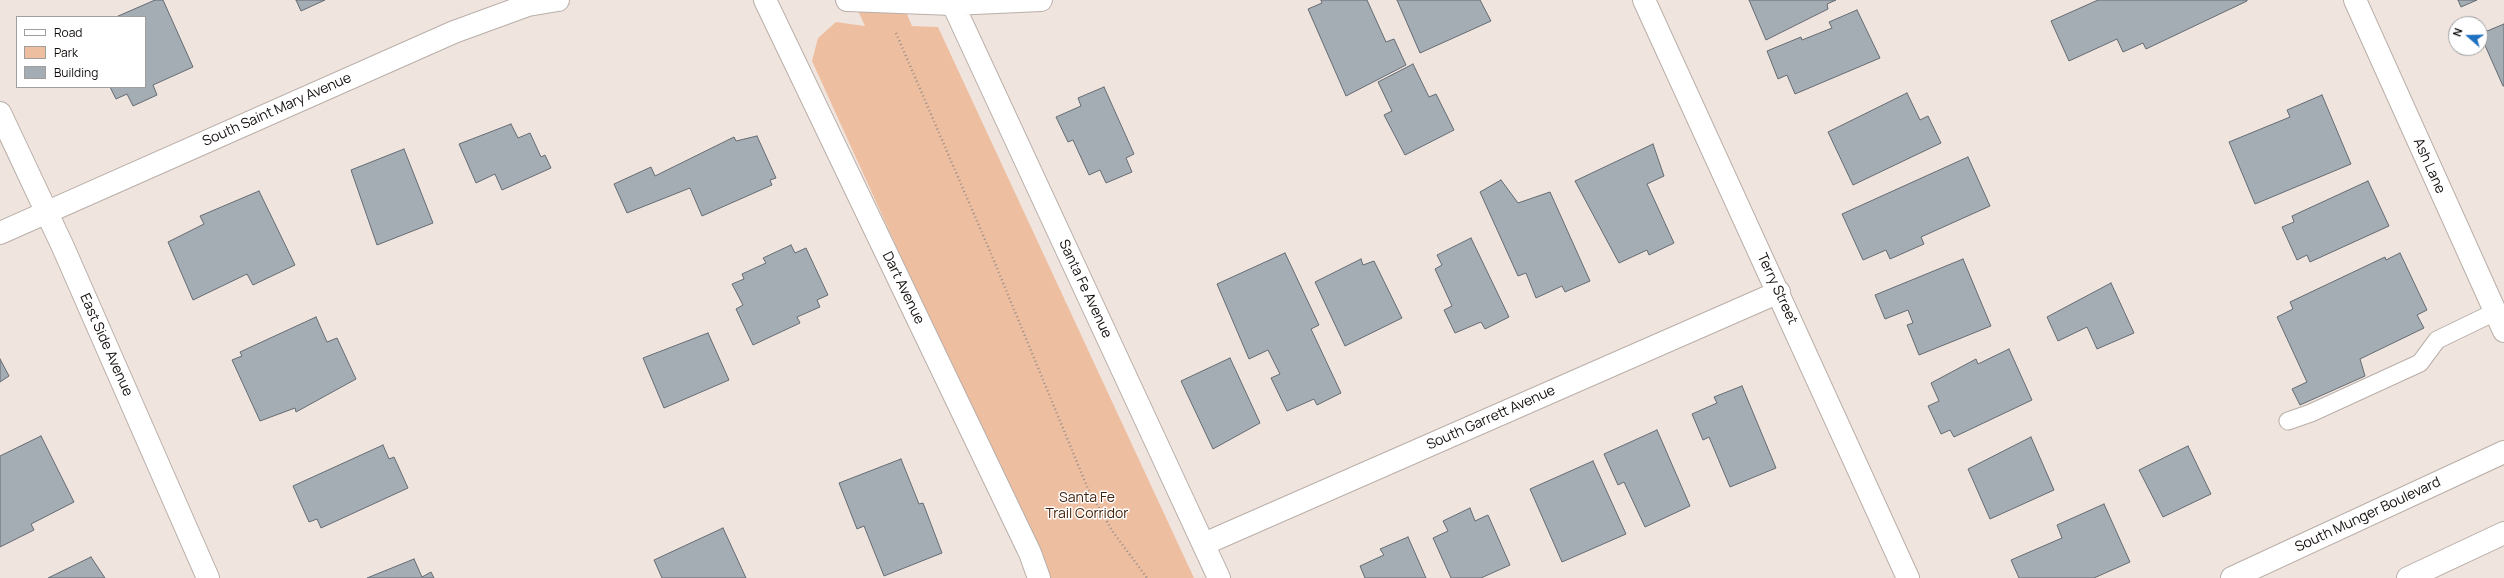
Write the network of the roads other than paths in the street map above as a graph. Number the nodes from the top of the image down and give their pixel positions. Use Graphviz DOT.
graph roads {
  1 [pos="558,0"];
  2 [pos="765,0"];
  3 [pos="847,0"];
  4 [pos="1041,0"];
  5 [pos="1644,0"];
  6 [pos="2355,0"];
  7 [pos="952,2"];
  8 [pos="0,113"];
  9 [pos="46,212"];
  10 [pos="0,233"];
  11 [pos="1779,292"];
  12 [pos="2500,322"];
  13 [pos="2288,421"];
  14 [pos="2504,452"];
  15 [pos="2504,534"];
  16 [pos="1204,544"];
  17 [pos="208,578"];
  18 [pos="1039,578"];
  19 [pos="1219,578"];
  20 [pos="1908,578"];
  21 [pos="2232,578"];
  22 [pos="2408,578"];
  1 -- 9 [label="street, South Saint Mary Avenue"];
  2 -- 18 [label="street, Dart Avenue"];
  3 -- 7 [label="street"];
  4 -- 7 [label="street"];
  5 -- 11 [label="street, Terry Street"];
  6 -- 12 [label="street, Ash Lane"];
  7 -- 16 [label="street, Santa Fe Avenue"];
  8 -- 9 [label="street, East Side Avenue"];
  9 -- 10 [label="street, South Saint Mary Avenue"];
  9 -- 17 [label="street, East Side Avenue"];
  11 -- 16 [label="street, South Garrett Avenue"];
  11 -- 20 [label="street, Terry Street"];
  12 -- 13 [label="lane"];
  14 -- 21 [label="street, South Munger Boulevard"];
  15 -- 22 [label="street"];
  16 -- 19 [label="street, Santa Fe Avenue"];
}
